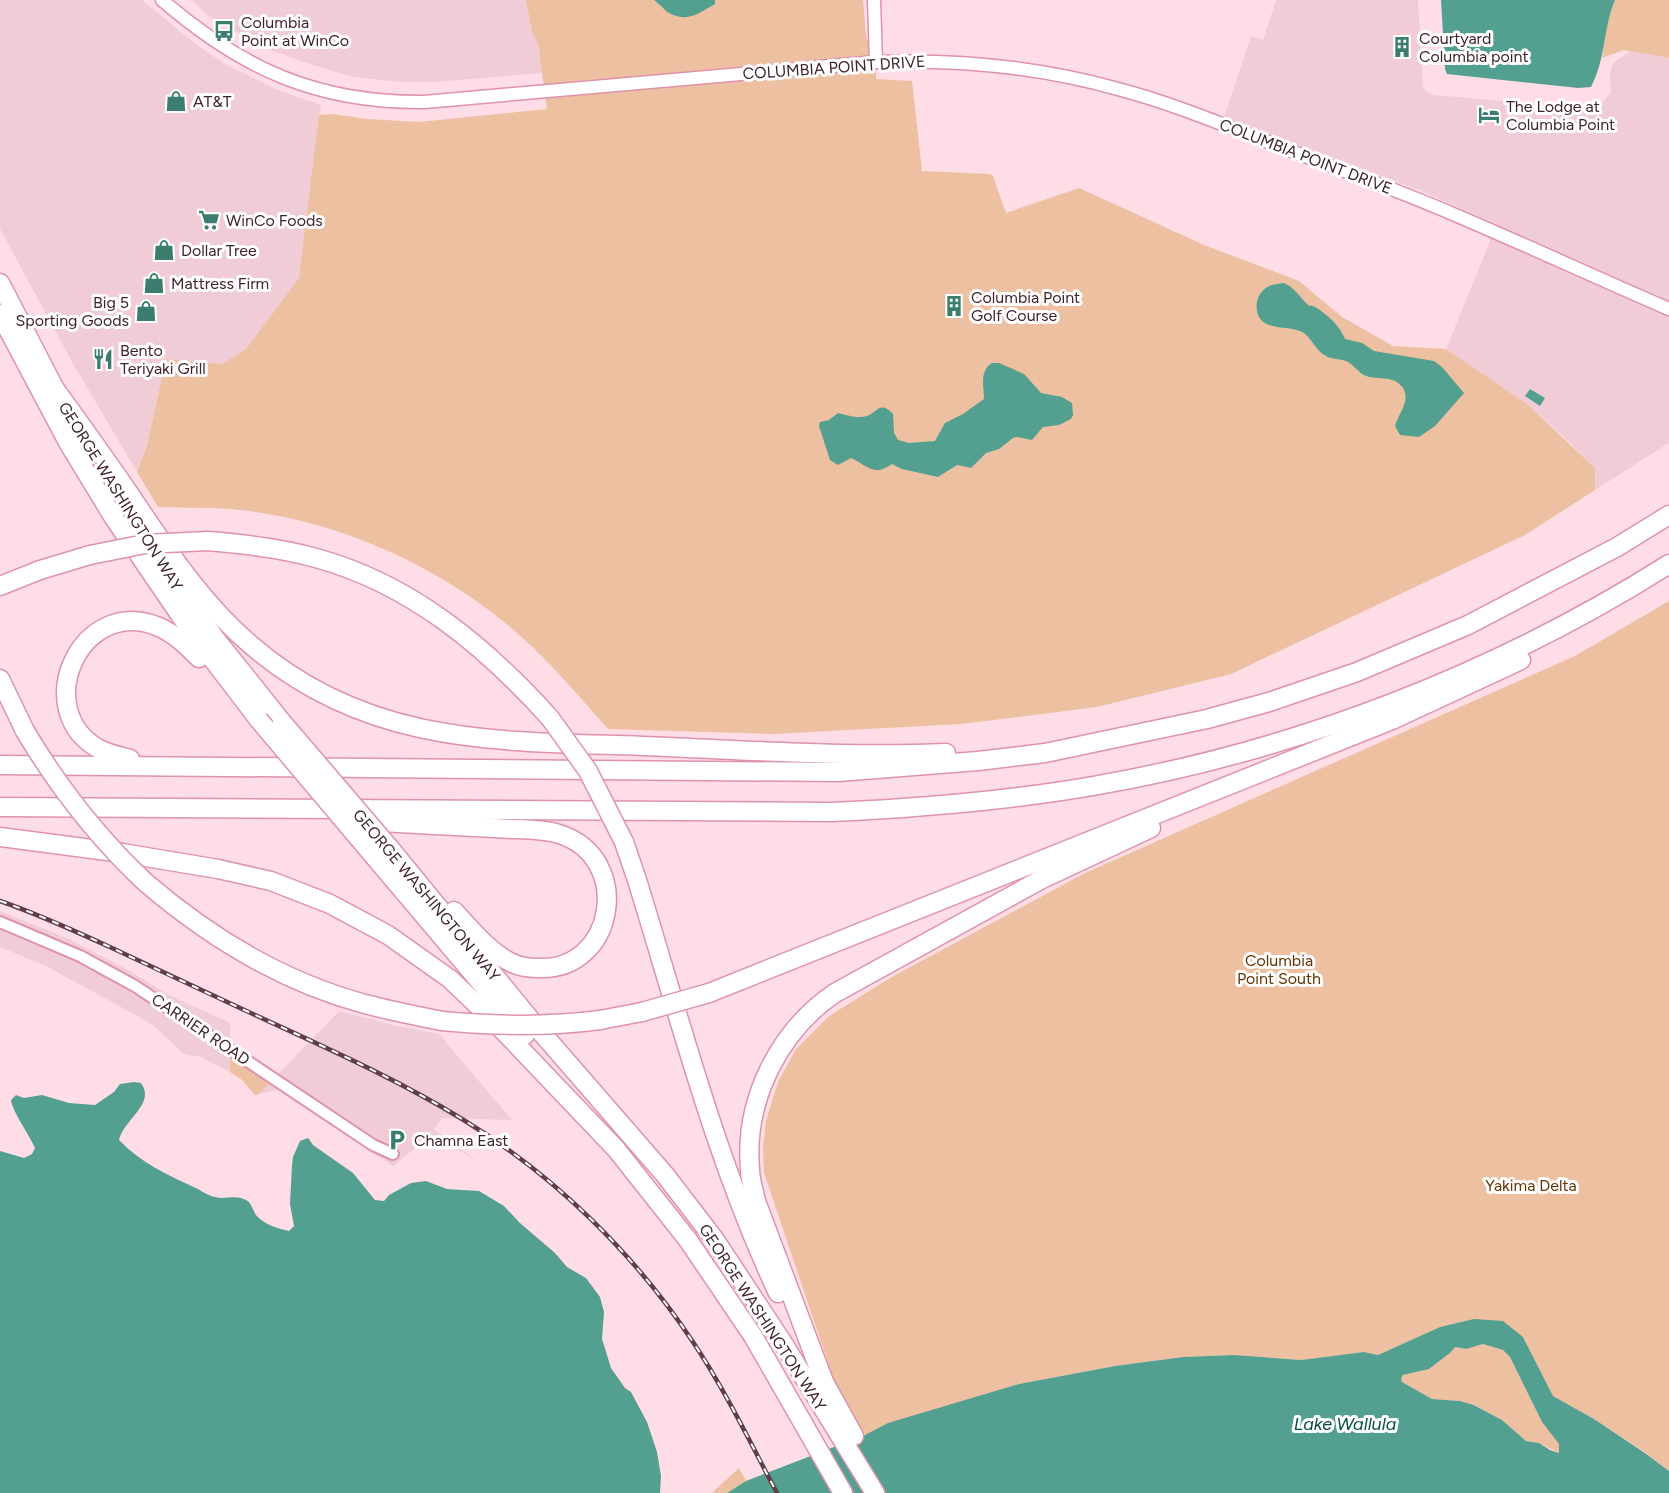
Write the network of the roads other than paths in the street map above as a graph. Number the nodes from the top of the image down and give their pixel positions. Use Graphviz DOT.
graph roads {
  1 [pos="162,0"];
  2 [pos="874,0"];
  3 [pos="876,62"];
  4 [pos="0,283"];
  5 [pos="1669,309"];
  6 [pos="0,314"];
  7 [pos="54,388"];
  8 [pos="1669,515"];
  9 [pos="1669,564"];
  10 [pos="1669,576"];
  11 [pos="0,586"];
  12 [pos="0,679"];
  13 [pos="258,718"];
  14 [pos="1130,736"];
  15 [pos="1304,756"];
  16 [pos="0,765"];
  17 [pos="204,766"];
  18 [pos="0,807"];
  19 [pos="207,808"];
  20 [pos="0,837"];
  21 [pos="388,846"];
  22 [pos="0,922"];
  23 [pos="616,1149"];
  24 [pos="393,1154"];
  25 [pos="824,1382"];
  26 [pos="828,1404"];
  27 [pos="843,1493"];
  28 [pos="875,1493"];
  29 [pos="885,1493"];
  1 -- 3 [label="street, COLUMBIA POINT DRIVE"];
  2 -- 3 [label="street"];
  3 -- 5 [label="street, COLUMBIA POINT DRIVE"];
  4 -- 7 [label="highway, GEORGE WASHINGTON WAY"];
  6 -- 13 [label="highway, GEORGE WASHINGTON WAY"];
  7 -- 14 [label="highway"];
  7 -- 21 [label="highway, GEORGE WASHINGTON WAY, bridge"];
  8 -- 14 [label="highway"];
  9 -- 19 [label="highway"];
  10 -- 15 [label="highway"];
  11 -- 25 [label="highway, bridge"];
  12 -- 15 [label="highway, bridge"];
  13 -- 17 [label="highway"];
  13 -- 23 [label="highway, GEORGE WASHINGTON WAY, bridge"];
  14 -- 17 [label="highway"];
  15 -- 25 [label="highway"];
  16 -- 17 [label="highway"];
  18 -- 19 [label="highway"];
  19 -- 21 [label="highway"];
  20 -- 23 [label="highway"];
  21 -- 26 [label="highway, GEORGE WASHINGTON WAY"];
  22 -- 24 [label="street, CARRIER ROAD"];
  23 -- 27 [label="highway"];
  25 -- 26 [label="highway"];
  26 -- 28 [label="highway, GEORGE WASHINGTON WAY"];
  26 -- 29 [label="highway"];
}
